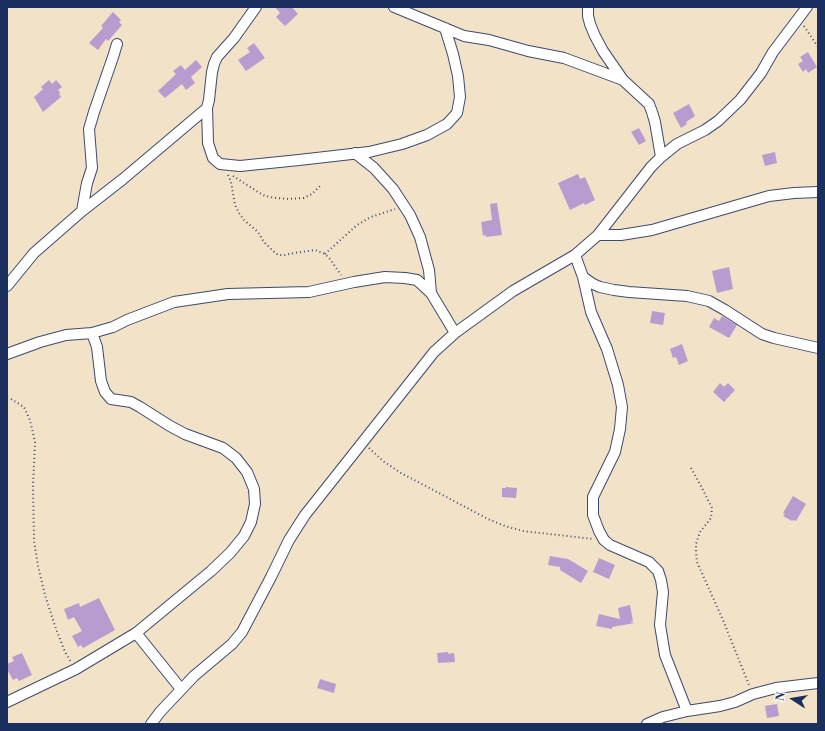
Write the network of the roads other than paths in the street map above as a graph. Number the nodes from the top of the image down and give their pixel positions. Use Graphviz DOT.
graph roads {
  1 [pos="256,7"];
  2 [pos="394,7"];
  3 [pos="588,7"];
  4 [pos="807,7"];
  5 [pos="445,28"];
  6 [pos="116,44"];
  7 [pos="623,80"];
  8 [pos="207,108"];
  9 [pos="355,153"];
  10 [pos="662,157"];
  11 [pos="818,192"];
  12 [pos="82,211"];
  13 [pos="598,235"];
  14 [pos="575,255"];
  15 [pos="583,277"];
  16 [pos="7,286"];
  17 [pos="431,293"];
  18 [pos="92,333"];
  19 [pos="455,333"];
  20 [pos="818,348"];
  21 [pos="7,354"];
  22 [pos="136,633"];
  23 [pos="818,683"];
  24 [pos="181,689"];
  25 [pos="7,702"];
  26 [pos="687,711"];
  27 [pos="151,724"];
  28 [pos="647,724"];
  1 -- 8 [label="street"];
  2 -- 5 [label="street"];
  3 -- 7 [label="street"];
  4 -- 10 [label="street"];
  5 -- 7 [label="street"];
  5 -- 9 [label="street"];
  6 -- 12 [label="street"];
  7 -- 10 [label="street"];
  8 -- 9 [label="street"];
  8 -- 12 [label="street"];
  9 -- 17 [label="street"];
  10 -- 13 [label="street"];
  11 -- 13 [label="street"];
  12 -- 16 [label="street"];
  13 -- 14 [label="street"];
  14 -- 15 [label="street"];
  14 -- 19 [label="street"];
  15 -- 20 [label="street"];
  15 -- 26 [label="street"];
  17 -- 18 [label="street"];
  17 -- 19 [label="street"];
  18 -- 21 [label="street"];
  18 -- 22 [label="street"];
  19 -- 24 [label="street"];
  22 -- 24 [label="street"];
  22 -- 25 [label="street"];
  23 -- 26 [label="street"];
  24 -- 27 [label="street"];
  26 -- 28 [label="street"];
}
